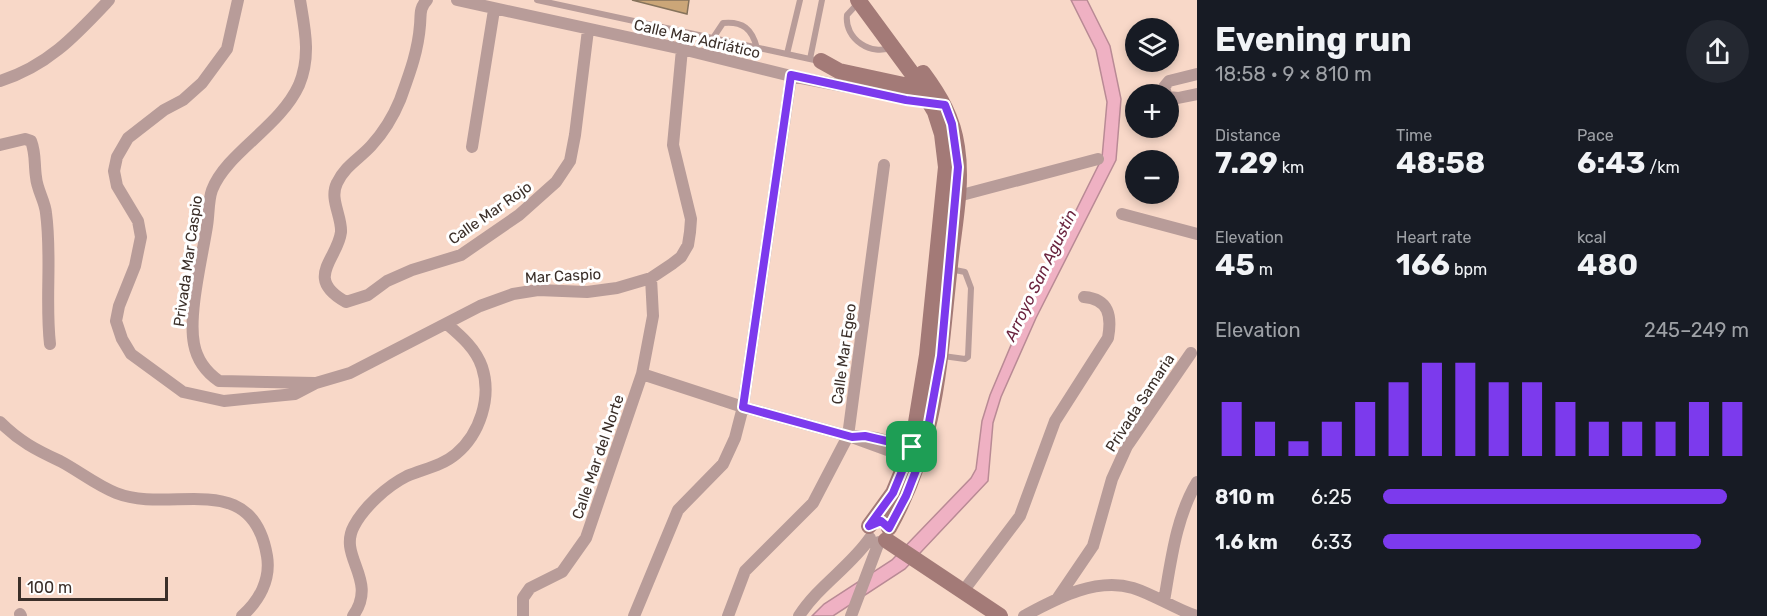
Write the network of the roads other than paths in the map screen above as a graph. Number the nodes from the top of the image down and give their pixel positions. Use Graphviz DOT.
graph roads {
  1 [pos="109,0"];
  2 [pos="238,0"];
  3 [pos="300,0"];
  4 [pos="427,0"];
  5 [pos="457,0"];
  6 [pos="537,0"];
  7 [pos="800,0"];
  8 [pos="822,0"];
  9 [pos="862,0"];
  10 [pos="494,10"];
  11 [pos="588,30"];
  12 [pos="713,38"];
  13 [pos="757,48"];
  14 [pos="682,49"];
  15 [pos="896,49"];
  16 [pos="787,54"];
  17 [pos="816,60"];
  18 [pos="875,72"];
  19 [pos="1197,74"];
  20 [pos="791,75"];
  21 [pos="0,81"];
  22 [pos="1166,84"];
  23 [pos="923,85"];
  24 [pos="1197,94"];
  25 [pos="1179,98"];
  26 [pos="0,145"];
  27 [pos="472,147"];
  28 [pos="1098,159"];
  29 [pos="884,165"];
  30 [pos="957,195"];
  31 [pos="1122,214"];
  32 [pos="1197,234"];
  33 [pos="950,269"];
  34 [pos="651,278"];
  35 [pos="1084,297"];
  36 [pos="448,325"];
  37 [pos="50,344"];
  38 [pos="1191,353"];
  39 [pos="934,355"];
  40 [pos="642,374"];
  41 [pos="316,383"];
  42 [pos="743,407"];
  43 [pos="0,422"];
  44 [pos="850,437"];
  45 [pos="916,454"];
  46 [pos="1197,482"];
  47 [pos="879,535"];
  48 [pos="964,590"];
  49 [pos="1057,599"];
  50 [pos="1164,602"];
  51 [pos="242,616"];
  52 [pos="353,616"];
  53 [pos="523,616"];
  54 [pos="634,616"];
  55 [pos="729,616"];
  56 [pos="800,616"];
  57 [pos="851,616"];
  58 [pos="1000,616"];
  59 [pos="1024,616"];
  60 [pos="1197,616"];
  1 -- 21 [label="street"];
  2 -- 41 [label="street"];
  3 -- 41 [label="street, Privada Mar Caspio"];
  4 -- 11 [label="street, Calle Mar Rojo"];
  5 -- 10 [label="street, Calle Mar Adriático"];
  6 -- 12 [label="lane"];
  7 -- 16 [label="lane"];
  8 -- 17 [label="lane"];
  9 -- 15 [label="street"];
  9 -- 15 [label="lane"];
  9 -- 23 [label="street"];
  10 -- 11 [label="street, Calle Mar Adriático"];
  10 -- 27 [label="street"];
  11 -- 14 [label="street, Calle Mar Adriático"];
  12 -- 13 [label="lane"];
  12 -- 13 [label="lane"];
  13 -- 16 [label="lane"];
  14 -- 20 [label="street, Calle Mar Adriático"];
  14 -- 34 [label="street, Mar Caspio"];
  15 -- 18 [label="street"];
  15 -- 23 [label="street"];
  16 -- 17 [label="lane"];
  17 -- 18 [label="lane"];
  17 -- 23 [label="street"];
  18 -- 23 [label="lane"];
  19 -- 22 [label="street"];
  20 -- 23 [label="street, Calle Mar Adriático"];
  20 -- 42 [label="street"];
  23 -- 30 [label="street"];
  23 -- 39 [label="street"];
  24 -- 25 [label="street"];
  26 -- 37 [label="street"];
  28 -- 30 [label="street"];
  29 -- 44 [label="street, Calle Mar Egeo"];
  30 -- 33 [label="street"];
  31 -- 32 [label="street"];
  33 -- 39 [label="street"];
  33 -- 39 [label="lane"];
  34 -- 36 [label="street, Mar Caspio"];
  34 -- 40 [label="street, Calle Mar del Norte"];
  35 -- 48 [label="street"];
  36 -- 41 [label="street, Mar Caspio"];
  36 -- 52 [label="street"];
  38 -- 49 [label="street, Privada Samaria"];
  39 -- 45 [label="street"];
  40 -- 42 [label="street"];
  40 -- 53 [label="street, Calle Mar del Norte"];
  42 -- 44 [label="street"];
  42 -- 54 [label="street"];
  43 -- 51 [label="street"];
  44 -- 45 [label="street"];
  44 -- 55 [label="street, Calle Mar Egeo"];
  45 -- 47 [label="street"];
  46 -- 50 [label="street"];
  47 -- 48 [label="street"];
  47 -- 56 [label="street"];
  47 -- 57 [label="street"];
  48 -- 58 [label="street"];
  49 -- 50 [label="street"];
  49 -- 59 [label="street"];
  50 -- 60 [label="street"];
}
